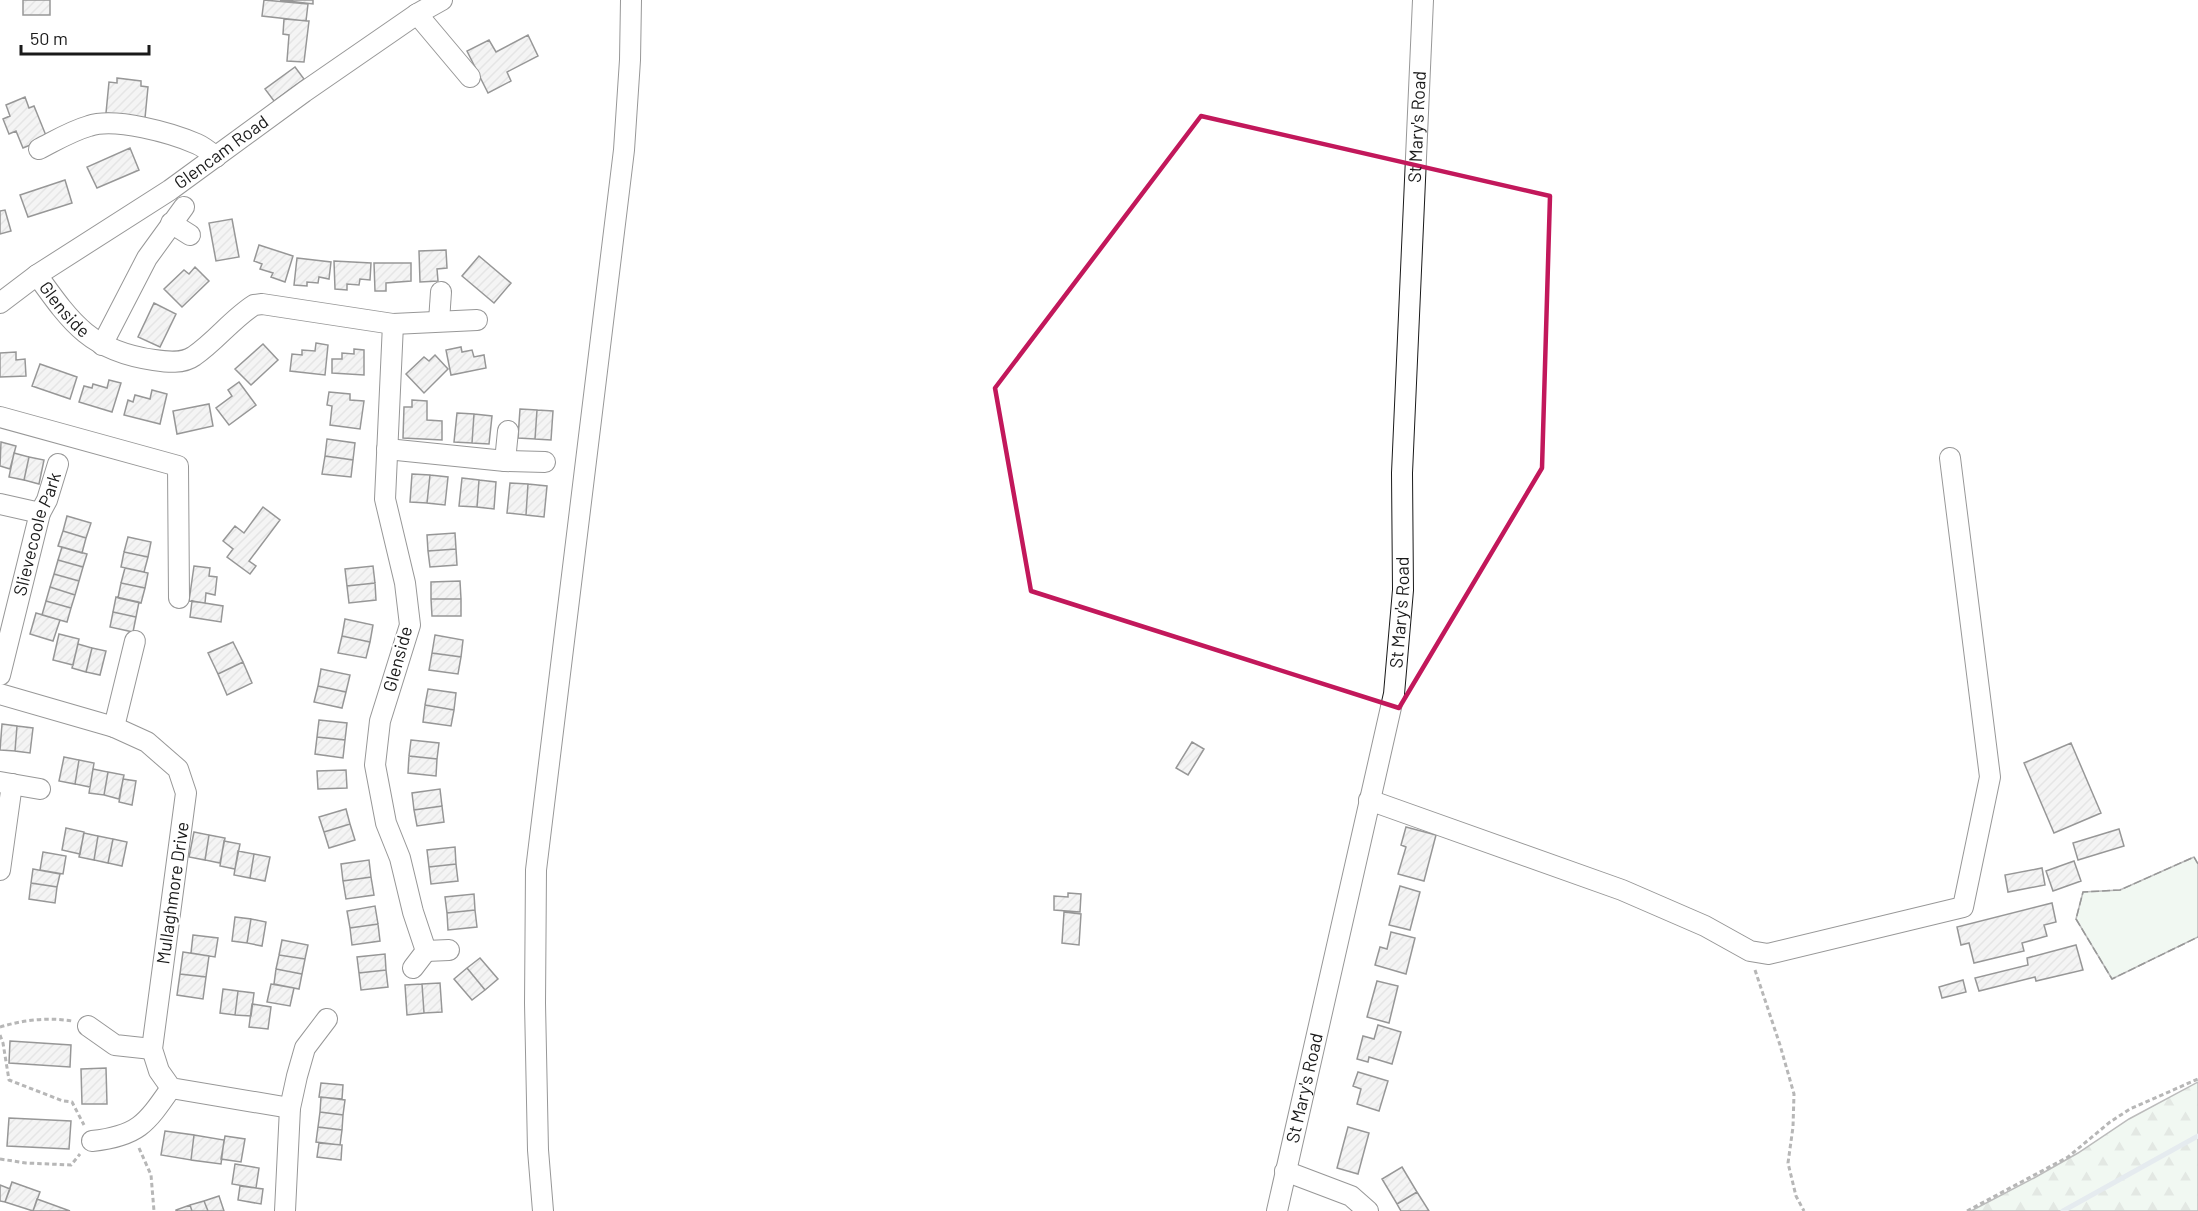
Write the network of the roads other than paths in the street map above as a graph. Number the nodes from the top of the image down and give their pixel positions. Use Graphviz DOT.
graph roads {
  1 [pos="442,0"];
  2 [pos="631,0"];
  3 [pos="1423,0"];
  4 [pos="417,14"];
  5 [pos="470,77"];
  6 [pos="39,149"];
  7 [pos="216,157"];
  8 [pos="184,207"];
  9 [pos="171,223"];
  10 [pos="190,235"];
  11 [pos="37,275"];
  12 [pos="441,292"];
  13 [pos="0,303"];
  14 [pos="477,320"];
  15 [pos="439,321"];
  16 [pos="393,324"];
  17 [pos="102,345"];
  18 [pos="0,417"];
  19 [pos="508,431"];
  20 [pos="387,448"];
  21 [pos="1950,458"];
  22 [pos="505,461"];
  23 [pos="545,462"];
  24 [pos="58,464"];
  25 [pos="0,504"];
  26 [pos="40,513"];
  27 [pos="179,598"];
  28 [pos="135,642"];
  29 [pos="0,675"];
  30 [pos="0,694"];
  31 [pos="114,727"];
  32 [pos="6,783"];
  33 [pos="40,789"];
  34 [pos="1369,800"];
  35 [pos="1,867"];
  36 [pos="449,950"];
  37 [pos="426,951"];
  38 [pos="413,968"];
  39 [pos="327,1019"];
  40 [pos="88,1026"];
  41 [pos="152,1049"];
  42 [pos="171,1088"];
  43 [pos="290,1108"];
  44 [pos="92,1141"];
  45 [pos="1285,1171"];
  46 [pos="285,1211"];
  47 [pos="543,1211"];
  48 [pos="1277,1211"];
  49 [pos="1368,1211"];
  1 -- 4 [label="street, Glencam Road"];
  2 -- 47 [label="street"];
  3 -- 34 [label="street, St Mary's Road"];
  4 -- 5 [label="street"];
  4 -- 7 [label="street, Glencam Road"];
  6 -- 7 [label="street"];
  7 -- 11 [label="street, Glencam Road"];
  8 -- 9 [label="street"];
  9 -- 10 [label="street"];
  9 -- 17 [label="street"];
  11 -- 13 [label="street, Glencam Road"];
  11 -- 17 [label="street, Glenside"];
  12 -- 15 [label="street"];
  14 -- 15 [label="street, Glenside"];
  15 -- 16 [label="street, Glenside"];
  16 -- 17 [label="street, Glenside"];
  16 -- 20 [label="street, Glenside"];
  18 -- 27 [label="street"];
  19 -- 22 [label="street"];
  20 -- 22 [label="street"];
  20 -- 37 [label="street, Glenside"];
  21 -- 34 [label="street"];
  22 -- 23 [label="street"];
  24 -- 26 [label="street, Slievecoole Park"];
  25 -- 26 [label="street"];
  26 -- 29 [label="street, Slievecoole Park"];
  28 -- 31 [label="street"];
  30 -- 31 [label="street, Mullaghmore Drive"];
  31 -- 41 [label="street, Mullaghmore Drive"];
  32 -- 33 [label="street"];
  32 -- 35 [label="street"];
  34 -- 45 [label="street, St Mary's Road"];
  36 -- 37 [label="street"];
  37 -- 38 [label="street"];
  39 -- 43 [label="street"];
  40 -- 41 [label="street"];
  41 -- 42 [label="street, Mullaghmore Drive"];
  42 -- 43 [label="street"];
  42 -- 44 [label="street"];
  43 -- 46 [label="street"];
  45 -- 48 [label="street, St Mary's Road"];
  45 -- 49 [label="street"];
}
